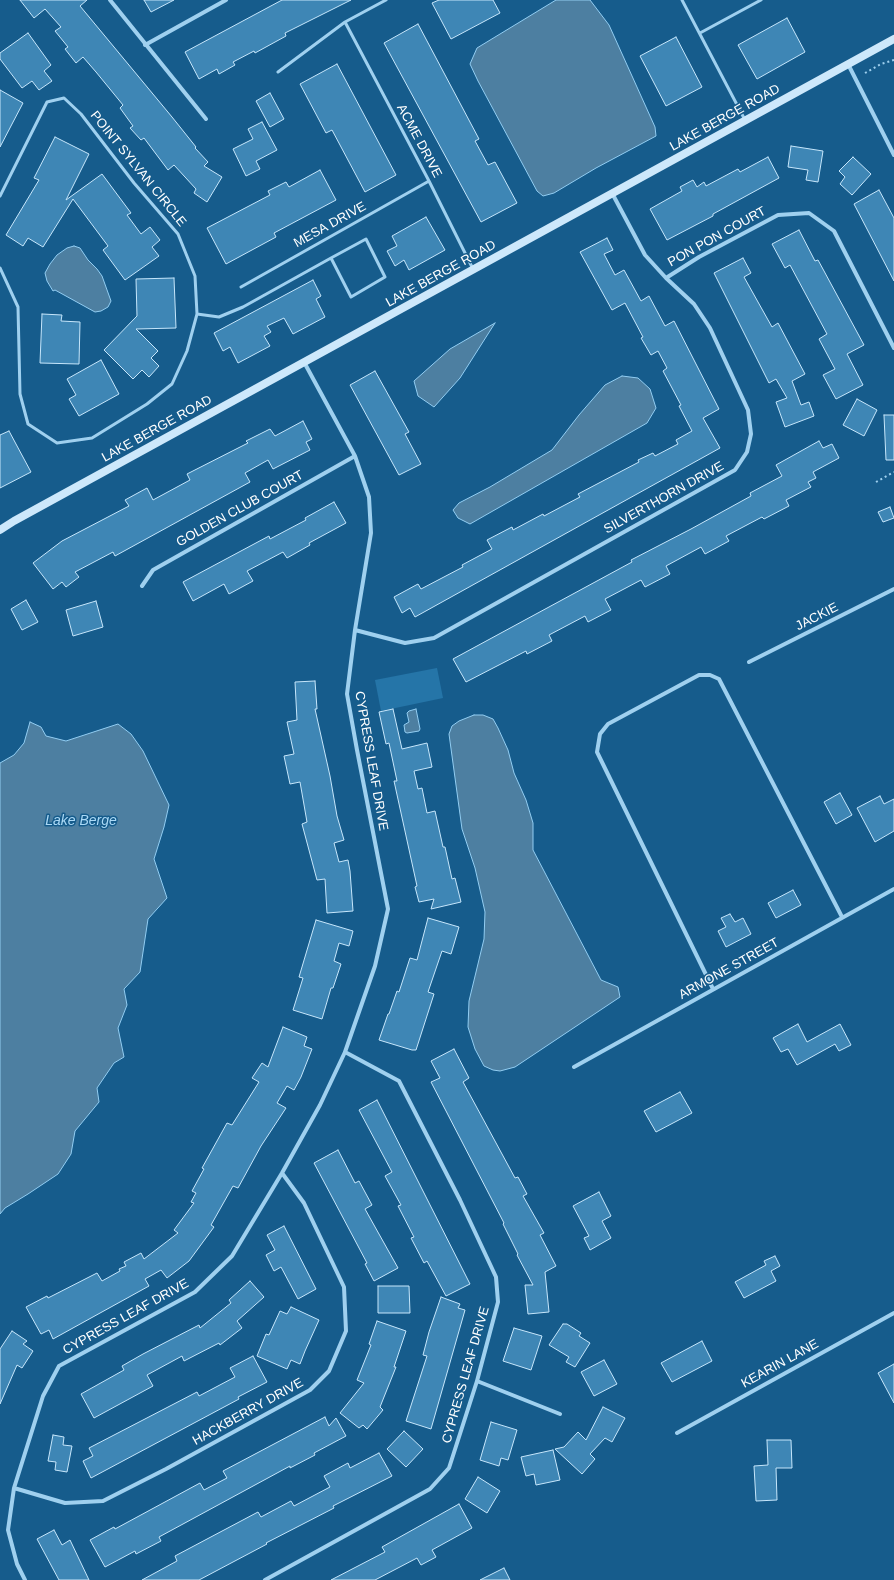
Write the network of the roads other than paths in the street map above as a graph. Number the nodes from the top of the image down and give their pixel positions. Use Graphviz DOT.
graph roads {
  1 [pos="110,0"];
  2 [pos="226,0"];
  3 [pos="386,0"];
  4 [pos="682,0"];
  5 [pos="761,0"];
  6 [pos="345,22"];
  7 [pos="700,34"];
  8 [pos="894,39"];
  9 [pos="145,45"];
  10 [pos="848,64"];
  11 [pos="278,72"];
  12 [pos="206,119"];
  13 [pos="745,120"];
  14 [pos="894,155"];
  15 [pos="429,181"];
  16 [pos="612,193"];
  17 [pos="0,196"];
  18 [pos="331,258"];
  19 [pos="0,268"];
  20 [pos="473,270"];
  21 [pos="666,278"];
  22 [pos="241,286"];
  23 [pos="197,314"];
  24 [pos="894,348"];
  25 [pos="304,362"];
  26 [pos="355,456"];
  27 [pos="0,530"];
  28 [pos="142,586"];
  29 [pos="894,589"];
  30 [pos="355,630"];
  31 [pos="749,662"];
  32 [pos="894,889"];
  33 [pos="842,917"];
  34 [pos="713,989"];
  35 [pos="345,1052"];
  36 [pos="574,1067"];
  37 [pos="282,1173"];
  38 [pos="894,1313"];
  39 [pos="477,1381"];
  40 [pos="560,1414"];
  41 [pos="677,1433"];
  42 [pos="14,1488"];
  43 [pos="25,1580"];
  44 [pos="265,1580"];
  1 -- 9 [label="street"];
  2 -- 9 [label="street"];
  3 -- 6 [label="lane"];
  4 -- 7 [label="lane"];
  5 -- 7 [label="lane"];
  6 -- 11 [label="lane"];
  6 -- 15 [label="lane, ACME DRIVE"];
  7 -- 13 [label="lane"];
  8 -- 10 [label="street, LAKE BERGE ROAD"];
  9 -- 12 [label="street"];
  10 -- 13 [label="street, LAKE BERGE ROAD"];
  10 -- 14 [label="street"];
  13 -- 16 [label="street, LAKE BERGE ROAD"];
  15 -- 20 [label="lane, ACME DRIVE"];
  15 -- 22 [label="lane, MESA DRIVE"];
  16 -- 20 [label="street, LAKE BERGE ROAD"];
  16 -- 21 [label="street, SILVERTHORN DRIVE"];
  17 -- 23 [label="lane, POINT SYLVAN CIRCLE"];
  18 -- 18 [label="lane"];
  18 -- 23 [label="lane"];
  19 -- 23 [label="lane, POINT SYLVAN CIRCLE"];
  20 -- 25 [label="street, LAKE BERGE ROAD"];
  21 -- 24 [label="street, PON PON COURT"];
  21 -- 30 [label="street, SILVERTHORN DRIVE"];
  25 -- 26 [label="street, CYPRESS LEAF DRIVE"];
  25 -- 27 [label="street, LAKE BERGE ROAD"];
  26 -- 28 [label="street, GOLDEN CLUB COURT"];
  26 -- 30 [label="street, CYPRESS LEAF DRIVE"];
  29 -- 31 [label="street, JACKIE"];
  30 -- 35 [label="street, CYPRESS LEAF DRIVE"];
  32 -- 33 [label="street, ARMONE STREET"];
  33 -- 34 [label="street, ARMONE STREET"];
  33 -- 34 [label="street"];
  34 -- 36 [label="street, ARMONE STREET"];
  35 -- 37 [label="street, CYPRESS LEAF DRIVE"];
  35 -- 39 [label="street, CYPRESS LEAF DRIVE"];
  37 -- 42 [label="street, CYPRESS LEAF DRIVE"];
  37 -- 42 [label="street, HACKBERRY DRIVE"];
  38 -- 41 [label="street, KEARIN LANE"];
  39 -- 40 [label="street"];
  39 -- 44 [label="street, CYPRESS LEAF DRIVE"];
  42 -- 43 [label="street, CYPRESS LEAF DRIVE"];
}
